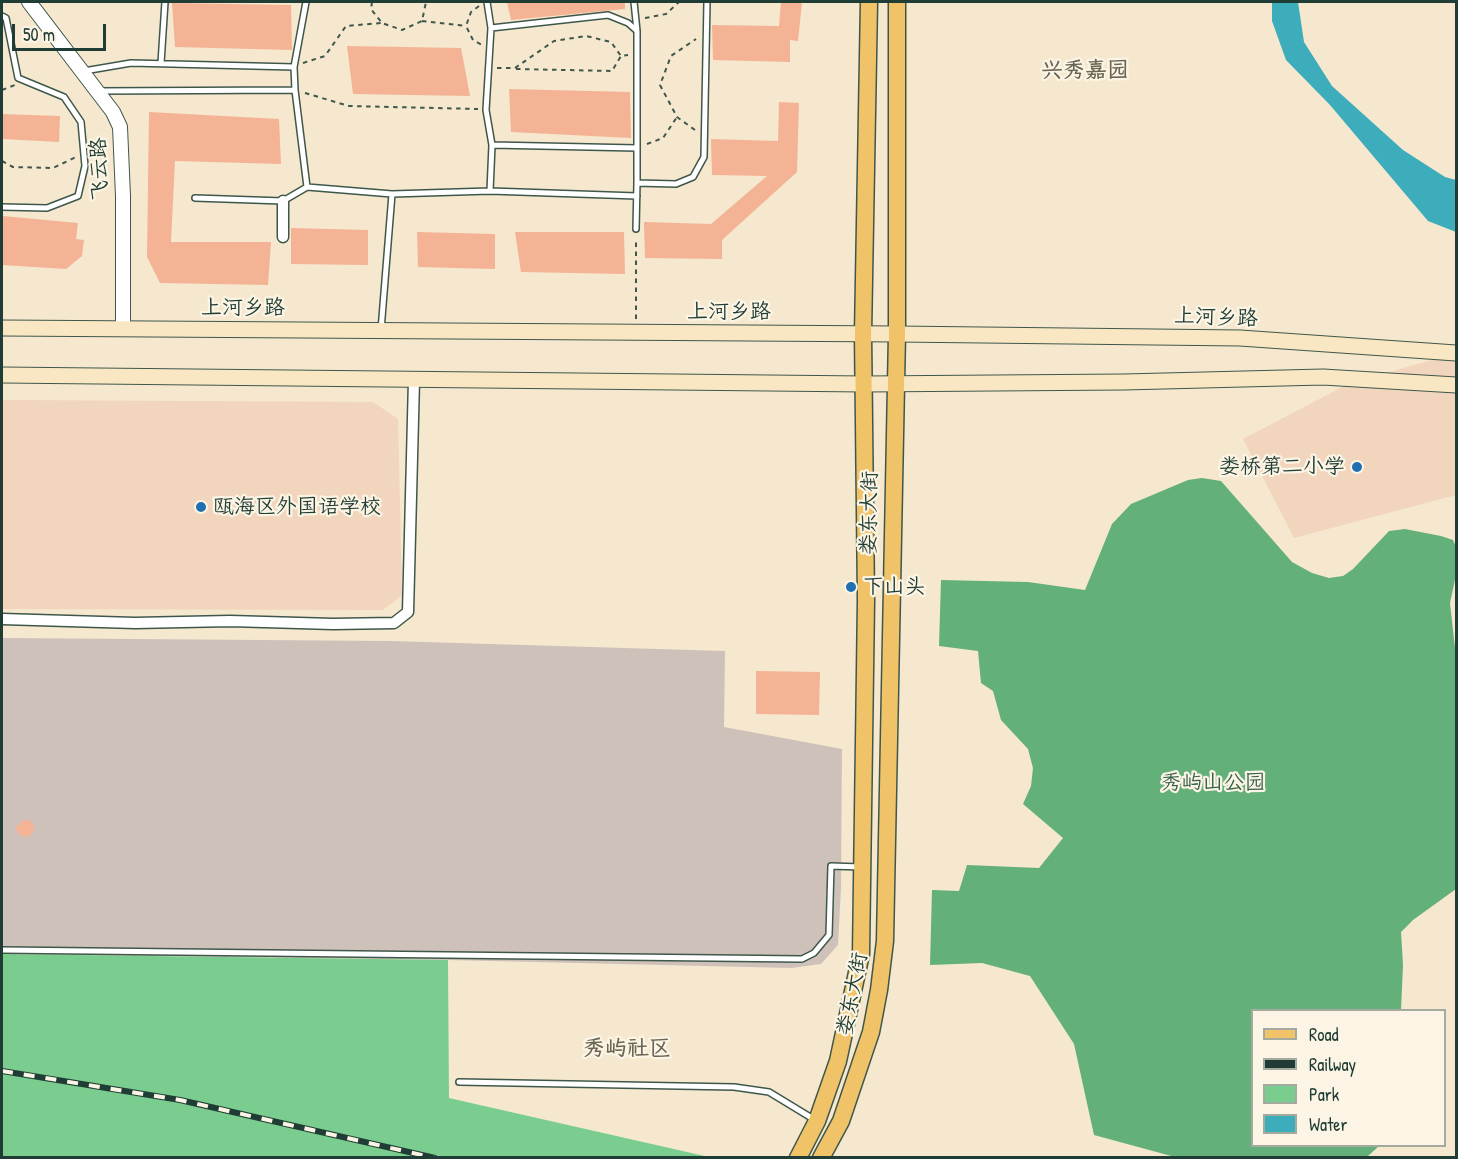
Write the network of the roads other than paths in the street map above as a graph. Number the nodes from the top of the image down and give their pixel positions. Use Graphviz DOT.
graph roads {
  1 [pos="29,2"];
  2 [pos="165,2"];
  3 [pos="306,2"];
  4 [pos="487,2"];
  5 [pos="634,2"];
  6 [pos="707,2"];
  7 [pos="869,2"];
  8 [pos="897,2"];
  9 [pos="2,16"];
  10 [pos="491,28"];
  11 [pos="637,31"];
  12 [pos="161,63"];
  13 [pos="294,67"];
  14 [pos="82,72"];
  15 [pos="295,90"];
  16 [pos="98,91"];
  17 [pos="492,146"];
  18 [pos="637,148"];
  19 [pos="637,183"];
  20 [pos="307,187"];
  21 [pos="490,191"];
  22 [pos="392,194"];
  23 [pos="637,196"];
  24 [pos="195,198"];
  25 [pos="284,201"];
  26 [pos="2,207"];
  27 [pos="636,229"];
  28 [pos="283,237"];
  29 [pos="2,328"];
  30 [pos="123,328"];
  31 [pos="381,330"];
  32 [pos="863,333"];
  33 [pos="897,334"];
  34 [pos="1456,353"];
  35 [pos="2,375"];
  36 [pos="414,380"];
  37 [pos="895,383"];
  38 [pos="865,384"];
  39 [pos="1456,385"];
  40 [pos="2,619"];
  41 [pos="863,867"];
  42 [pos="2,950"];
  43 [pos="459,1082"];
  44 [pos="817,1121"];
  45 [pos="798,1158"];
  46 [pos="821,1158"];
  1 -- 14 [label="street, 飞云路"];
  2 -- 12 [label="lane"];
  3 -- 13 [label="lane"];
  4 -- 10 [label="lane"];
  5 -- 11 [label="lane"];
  6 -- 19 [label="lane"];
  7 -- 32 [label="main road, 娄东大街"];
  8 -- 33 [label="main road, 娄东大街"];
  9 -- 26 [label="lane"];
  10 -- 11 [label="lane"];
  10 -- 17 [label="lane"];
  11 -- 18 [label="lane"];
  12 -- 13 [label="lane"];
  12 -- 14 [label="lane"];
  13 -- 15 [label="lane"];
  14 -- 16 [label="street, 飞云路"];
  15 -- 16 [label="lane"];
  15 -- 20 [label="lane"];
  16 -- 30 [label="street, 飞云路"];
  17 -- 18 [label="lane"];
  17 -- 21 [label="lane"];
  18 -- 19 [label="lane"];
  19 -- 23 [label="lane"];
  20 -- 22 [label="lane"];
  20 -- 25 [label="lane"];
  21 -- 22 [label="lane"];
  21 -- 23 [label="lane"];
  22 -- 31 [label="lane"];
  23 -- 27 [label="lane"];
  24 -- 25 [label="lane"];
  25 -- 28 [label="street"];
  29 -- 30 [label="main road, 上河乡路"];
  30 -- 31 [label="main road, 上河乡路"];
  31 -- 32 [label="main road, 上河乡路"];
  32 -- 33 [label="main road, 上河乡路"];
  32 -- 38 [label="main road, 娄东大街"];
  33 -- 34 [label="main road, 上河乡路"];
  33 -- 37 [label="main road, 娄东大街"];
  35 -- 36 [label="main road"];
  36 -- 38 [label="main road"];
  36 -- 40 [label="street"];
  37 -- 38 [label="main road"];
  37 -- 39 [label="main road"];
  37 -- 46 [label="main road, 娄东大街"];
  38 -- 41 [label="main road, 娄东大街"];
  41 -- 42 [label="lane"];
  41 -- 44 [label="main road, 娄东大街"];
  43 -- 44 [label="lane"];
  44 -- 45 [label="main road, 娄东大街"];
}
